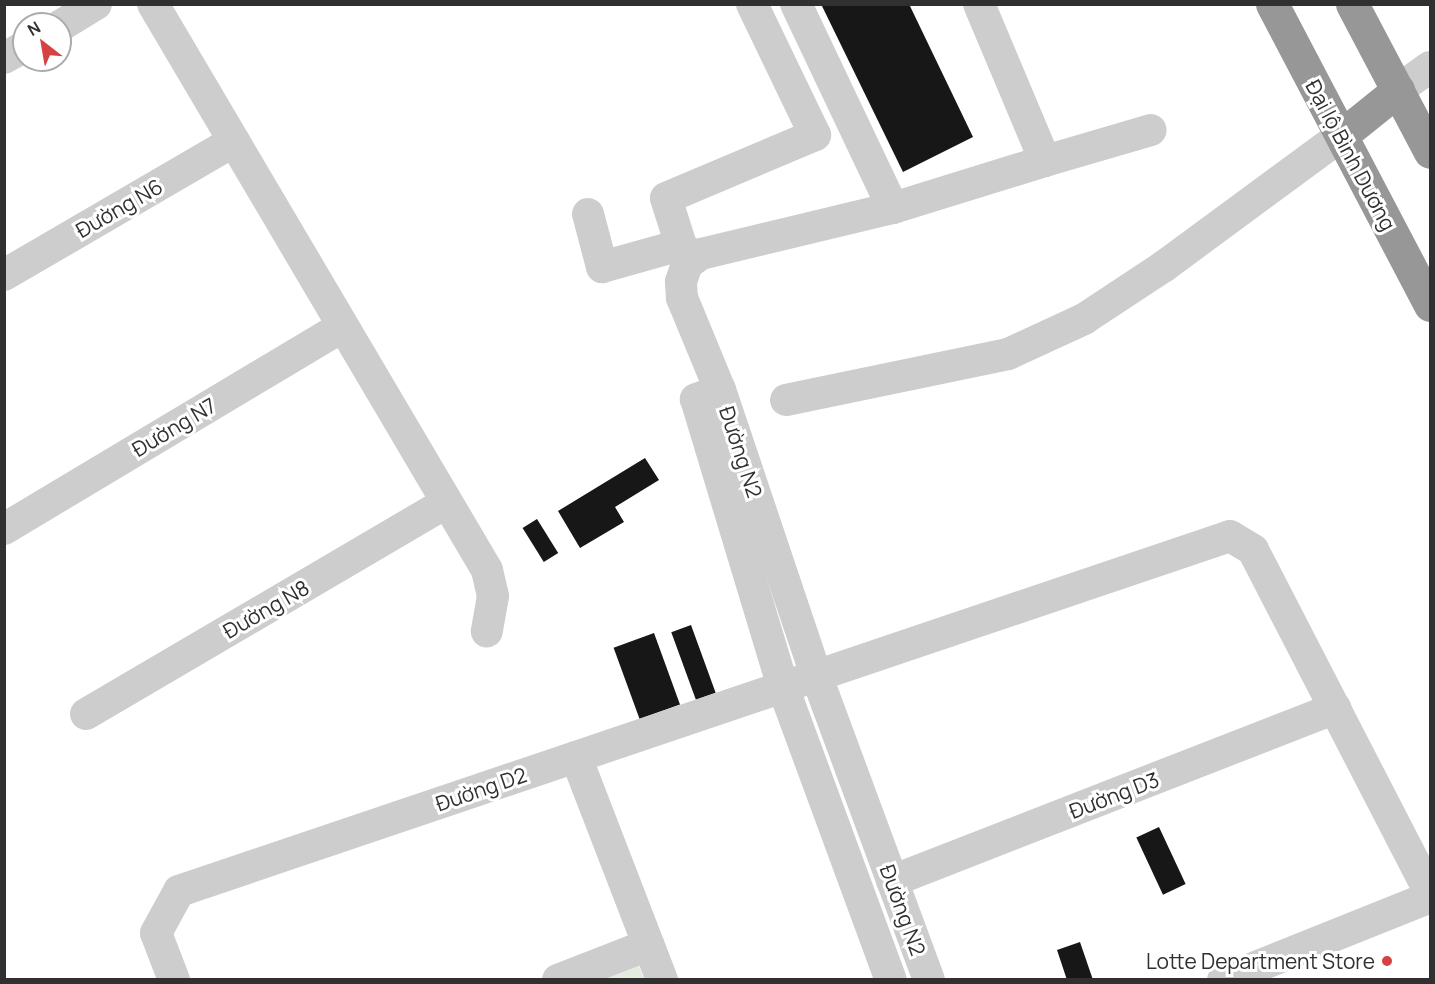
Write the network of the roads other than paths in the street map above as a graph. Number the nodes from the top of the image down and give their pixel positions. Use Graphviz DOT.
graph roads {
  1 [pos="96,4"];
  2 [pos="153,4"];
  3 [pos="752,4"];
  4 [pos="795,4"];
  5 [pos="979,4"];
  6 [pos="1272,4"];
  7 [pos="1352,4"];
  8 [pos="72,19"];
  9 [pos="1431,68"];
  10 [pos="1398,90"];
  11 [pos="1151,130"];
  12 [pos="1342,135"];
  13 [pos="234,141"];
  14 [pos="1431,152"];
  15 [pos="1045,161"];
  16 [pos="893,208"];
  17 [pos="588,214"];
  18 [pos="684,255"];
  19 [pos="4,275"];
  20 [pos="1431,305"];
  21 [pos="343,326"];
  22 [pos="720,390"];
  23 [pos="786,400"];
  24 [pos="446,504"];
  25 [pos="4,529"];
  26 [pos="487,631"];
  27 [pos="817,678"];
  28 [pos="783,687"];
  29 [pos="1335,708"];
  30 [pos="86,714"];
  31 [pos="576,757"];
  32 [pos="892,881"];
  33 [pos="1431,893"];
  34 [pos="1431,897"];
  35 [pos="648,945"];
  36 [pos="174,980"];
  37 [pos="558,980"];
  38 [pos="662,980"];
  39 [pos="891,980"];
  40 [pos="929,980"];
  41 [pos="1224,980"];
  1 -- 8 [label="street"];
  2 -- 13 [label="street"];
  3 -- 18 [label="street"];
  4 -- 16 [label="street"];
  5 -- 15 [label="street"];
  6 -- 12 [label="highway, Đại lộ Bình Dương"];
  7 -- 10 [label="highway"];
  9 -- 10 [label="street"];
  10 -- 12 [label="highway"];
  10 -- 14 [label="highway"];
  11 -- 15 [label="street"];
  12 -- 20 [label="highway, Đại lộ Bình Dương"];
  12 -- 23 [label="street"];
  13 -- 19 [label="street, Đường N6"];
  13 -- 21 [label="street"];
  15 -- 16 [label="street"];
  16 -- 18 [label="street"];
  17 -- 18 [label="street"];
  18 -- 22 [label="street"];
  21 -- 24 [label="street"];
  21 -- 25 [label="street, Đường N7"];
  22 -- 27 [label="street, Đường N2"];
  22 -- 28 [label="street, Đường N2"];
  24 -- 26 [label="street"];
  24 -- 30 [label="street, Đường N8"];
  27 -- 28 [label="street, Đường D2"];
  27 -- 29 [label="street, Đường D2"];
  27 -- 32 [label="street, Đường N2"];
  28 -- 31 [label="street, Đường D2"];
  28 -- 39 [label="street, Đường N2"];
  29 -- 32 [label="street, Đường D3"];
  29 -- 33 [label="street"];
  31 -- 35 [label="street"];
  31 -- 36 [label="street, Đường D2"];
  32 -- 40 [label="street, Đường N2"];
  34 -- 41 [label="street"];
  35 -- 37 [label="street"];
  35 -- 38 [label="street"];
}
